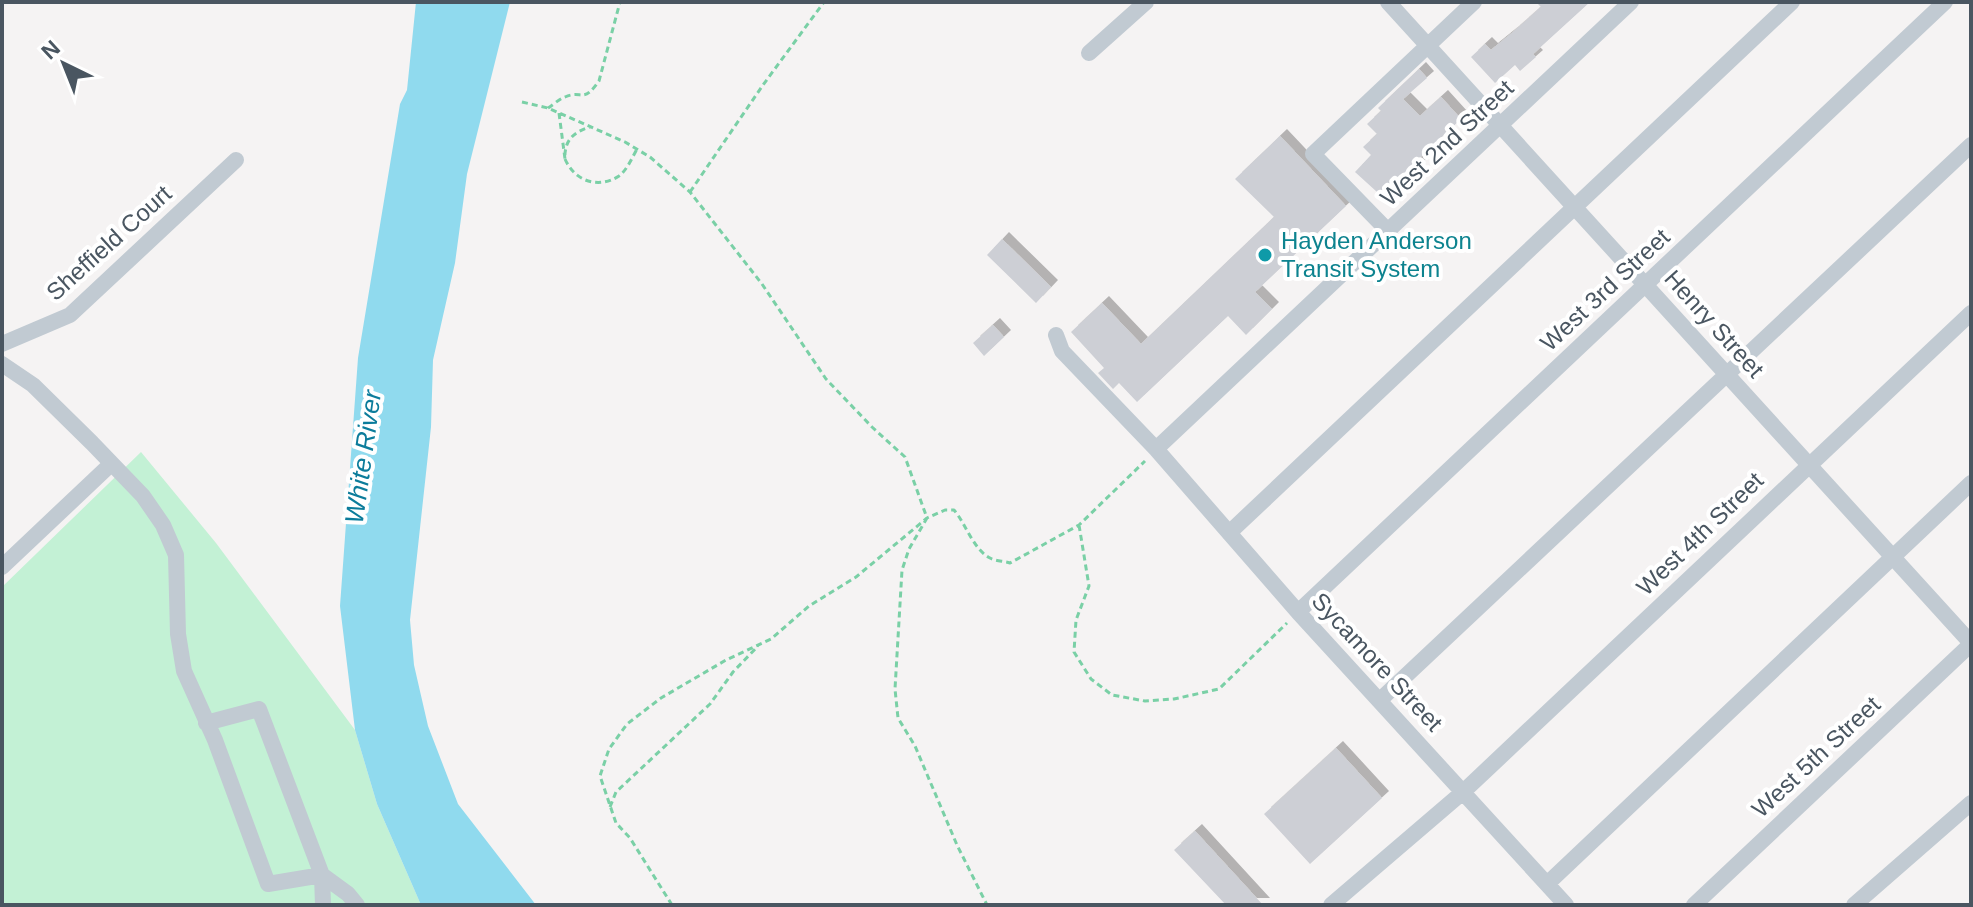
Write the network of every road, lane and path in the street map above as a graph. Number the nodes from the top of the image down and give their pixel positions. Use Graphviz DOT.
graph roads {
  1 [pos="620,2"];
  2 [pos="824,2"];
  3 [pos="1146,2"];
  4 [pos="1388,2"];
  5 [pos="1474,2"];
  6 [pos="1631,2"];
  7 [pos="1792,2"];
  8 [pos="1945,2"];
  9 [pos="1428,46"];
  10 [pos="1089,53"];
  11 [pos="522,102"];
  12 [pos="548,108"];
  13 [pos="559,113"];
  14 [pos="1500,126"];
  15 [pos="590,127"];
  16 [pos="1971,145"];
  17 [pos="637,149"];
  18 [pos="565,159"];
  19 [pos="236,160"];
  20 [pos="690,192"];
  21 [pos="1575,207"];
  22 [pos="1388,231"];
  23 [pos="1646,284"];
  24 [pos="1971,313"];
  25 [pos="1056,335"];
  26 [pos="2,344"];
  27 [pos="2,364"];
  28 [pos="1727,374"];
  29 [pos="1156,449"];
  30 [pos="111,464"];
  31 [pos="1808,465"];
  32 [pos="1971,483"];
  33 [pos="927,518"];
  34 [pos="1079,525"];
  35 [pos="1229,533"];
  36 [pos="1892,556"];
  37 [pos="2,567"];
  38 [pos="1298,612"];
  39 [pos="759,644"];
  40 [pos="1971,644"];
  41 [pos="1380,700"];
  42 [pos="206,723"];
  43 [pos="1463,792"];
  44 [pos="1971,803"];
  45 [pos="610,807"];
  46 [pos="322,875"];
  47 [pos="1555,897"];
  48 [pos="323,905"];
  49 [pos="357,905"];
  50 [pos="672,905"];
  51 [pos="987,905"];
  52 [pos="1331,905"];
  53 [pos="1694,905"];
  54 [pos="1854,905"];
  1 -- 12 [label="path"];
  2 -- 20 [label="path"];
  3 -- 10 [label="street"];
  4 -- 9 [label="street, Henry Street"];
  5 -- 9 [label="street"];
  6 -- 14 [label="street, West 2nd Street"];
  7 -- 21 [label="street"];
  8 -- 23 [label="street, West 3rd Street"];
  9 -- 14 [label="street, Henry Street"];
  9 -- 22 [label="street"];
  11 -- 12 [label="path"];
  12 -- 13 [label="path"];
  13 -- 15 [label="path"];
  13 -- 18 [label="path"];
  14 -- 21 [label="street, Henry Street"];
  14 -- 22 [label="street, West 2nd Street"];
  15 -- 17 [label="path"];
  15 -- 18 [label="path"];
  16 -- 28 [label="street"];
  17 -- 18 [label="path"];
  17 -- 20 [label="path"];
  19 -- 26 [label="street, Sheffield Court"];
  20 -- 33 [label="path"];
  21 -- 23 [label="street, Henry Street"];
  21 -- 35 [label="street"];
  22 -- 29 [label="street, West 2nd Street"];
  23 -- 28 [label="street, Henry Street"];
  23 -- 38 [label="street, West 3rd Street"];
  24 -- 31 [label="street, West 4th Street"];
  25 -- 29 [label="street, Sycamore Street"];
  27 -- 30 [label="street"];
  28 -- 31 [label="street, Henry Street"];
  28 -- 41 [label="street"];
  29 -- 34 [label="path"];
  29 -- 35 [label="street, Sycamore Street"];
  30 -- 37 [label="street"];
  30 -- 42 [label="street"];
  31 -- 36 [label="street, Henry Street"];
  31 -- 43 [label="street, West 4th Street"];
  32 -- 36 [label="street"];
  33 -- 34 [label="path"];
  33 -- 39 [label="path"];
  33 -- 51 [label="path"];
  34 -- 38 [label="path"];
  35 -- 38 [label="street, Sycamore Street"];
  36 -- 40 [label="street, Henry Street"];
  36 -- 47 [label="street"];
  38 -- 41 [label="street, Sycamore Street"];
  39 -- 45 [label="path"];
  39 -- 45 [label="path"];
  40 -- 53 [label="street, West 5th Street"];
  41 -- 43 [label="street, Sycamore Street"];
  42 -- 46 [label="street"];
  42 -- 46 [label="street"];
  43 -- 47 [label="street, Sycamore Street"];
  43 -- 52 [label="street, West 4th Street"];
  44 -- 54 [label="street"];
  45 -- 50 [label="path"];
  46 -- 48 [label="street"];
  46 -- 49 [label="street"];
}
